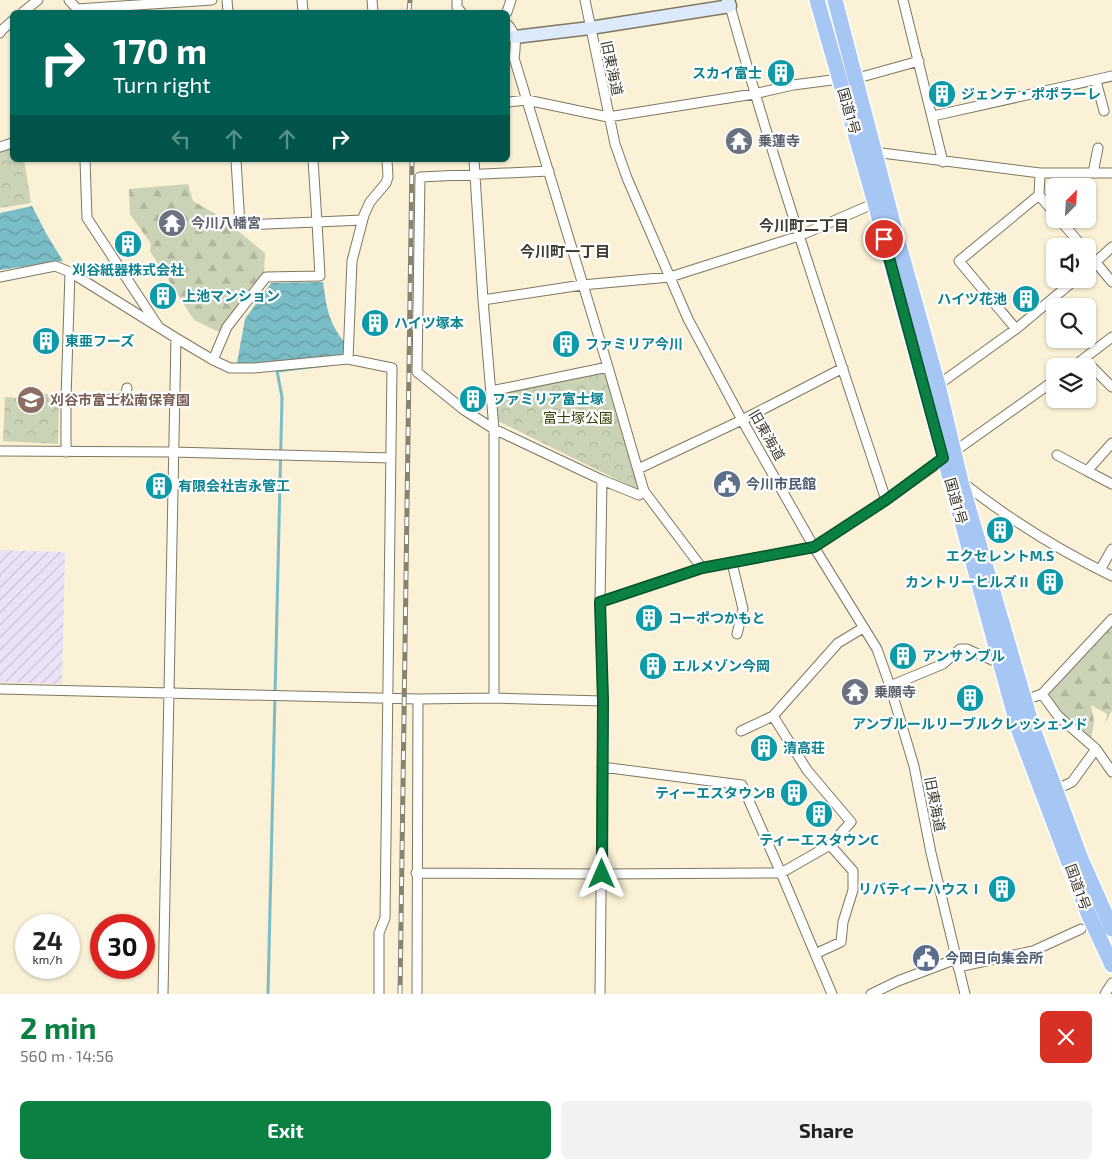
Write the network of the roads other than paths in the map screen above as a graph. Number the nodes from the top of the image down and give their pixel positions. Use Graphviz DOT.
graph roads {
  1 [pos="38,0"];
  2 [pos="212,0"];
  3 [pos="585,0"];
  4 [pos="817,0"];
  5 [pos="835,0"];
  6 [pos="903,0"];
  7 [pos="729,3"];
  8 [pos="152,6"];
  9 [pos="26,10"];
  10 [pos="92,10"];
  11 [pos="510,28"];
  12 [pos="590,28"];
  13 [pos="515,37"];
  14 [pos="511,59"];
  15 [pos="919,61"];
  16 [pos="864,76"];
  17 [pos="1112,76"];
  18 [pos="832,80"];
  19 [pos="1096,81"];
  20 [pos="754,94"];
  21 [pos="527,100"];
  22 [pos="510,102"];
  23 [pos="1104,111"];
  24 [pos="933,116"];
  25 [pos="608,117"];
  26 [pos="1098,148"];
  27 [pos="874,152"];
  28 [pos="85,162"];
  29 [pos="236,162"];
  30 [pos="313,162"];
  31 [pos="387,162"];
  32 [pos="474,162"];
  33 [pos="943,162"];
  34 [pos="549,171"];
  35 [pos="1040,173"];
  36 [pos="1092,173"];
  37 [pos="1112,173"];
  38 [pos="474,174"];
  39 [pos="1039,195"];
  40 [pos="875,203"];
  41 [pos="1046,203"];
  42 [pos="362,220"];
  43 [pos="317,222"];
  44 [pos="1067,228"];
  45 [pos="799,236"];
  46 [pos="1075,238"];
  47 [pos="1112,247"];
  48 [pos="1096,263"];
  49 [pos="70,272"];
  50 [pos="0,277"];
  51 [pos="670,277"];
  52 [pos="1112,282"];
  53 [pos="582,284"];
  54 [pos="1065,288"];
  55 [pos="483,300"];
  56 [pos="160,329"];
  57 [pos="1016,329"];
  58 [pos="1112,337"];
  59 [pos="176,338"];
  60 [pos="1086,358"];
  61 [pos="348,359"];
  62 [pos="212,360"];
  63 [pos="608,367"];
  64 [pos="842,368"];
  65 [pos="1096,372"];
  66 [pos="938,385"];
  67 [pos="1046,386"];
  68 [pos="1112,387"];
  69 [pos="127,388"];
  70 [pos="491,391"];
  71 [pos="66,398"];
  72 [pos="742,420"];
  73 [pos="494,429"];
  74 [pos="1112,443"];
  75 [pos="0,451"];
  76 [pos="66,452"];
  77 [pos="173,452"];
  78 [pos="948,455"];
  79 [pos="1057,455"];
  80 [pos="391,458"];
  81 [pos="638,469"];
  82 [pos="1087,471"];
  83 [pos="602,480"];
  84 [pos="961,482"];
  85 [pos="1112,484"];
  86 [pos="644,491"];
  87 [pos="886,500"];
  88 [pos="814,547"];
  89 [pos="1112,549"];
  90 [pos="732,563"];
  91 [pos="702,568"];
  92 [pos="1100,570"];
  93 [pos="1112,576"];
  94 [pos="600,602"];
  95 [pos="1112,619"];
  96 [pos="863,628"];
  97 [pos="737,634"];
  98 [pos="1001,664"];
  99 [pos="890,686"];
  100 [pos="0,689"];
  101 [pos="169,692"];
  102 [pos="1042,694"];
  103 [pos="388,697"];
  104 [pos="494,698"];
  105 [pos="418,699"];
  106 [pos="1025,700"];
  107 [pos="603,701"];
  108 [pos="773,716"];
  109 [pos="741,732"];
  110 [pos="1096,749"];
  111 [pos="602,767"];
  112 [pos="1112,772"];
  113 [pos="1055,790"];
  114 [pos="830,845"];
  115 [pos="416,873"];
  116 [pos="781,873"];
  117 [pos="602,874"];
  118 [pos="1081,928"];
  119 [pos="1112,929"];
  120 [pos="815,954"];
  121 [pos="957,963"];
  122 [pos="1112,965"];
  123 [pos="1112,983"];
  124 [pos="163,994"];
  125 [pos="379,994"];
  126 [pos="417,994"];
  127 [pos="600,994"];
  128 [pos="832,994"];
  129 [pos="871,994"];
  130 [pos="965,994"];
  131 [pos="1105,994"];
  1 -- 9 [label="street"];
  2 -- 8 [label="street"];
  3 -- 12 [label="street, 旧東海道"];
  4 -- 40 [label="highway, 国道1号"];
  5 -- 27 [label="highway, 国道1号"];
  6 -- 15 [label="street"];
  7 -- 12 [label="main road"];
  7 -- 20 [label="street"];
  8 -- 10 [label="street"];
  11 -- 13 [label="street"];
  12 -- 13 [label="main road"];
  12 -- 25 [label="street, 旧東海道"];
  13 -- 14 [label="street"];
  14 -- 21 [label="street"];
  15 -- 16 [label="street"];
  15 -- 24 [label="street"];
  17 -- 19 [label="street"];
  18 -- 20 [label="street"];
  19 -- 23 [label="street"];
  19 -- 24 [label="street"];
  20 -- 25 [label="street"];
  20 -- 45 [label="street"];
  21 -- 22 [label="street"];
  21 -- 25 [label="street"];
  21 -- 34 [label="street"];
  24 -- 33 [label="street"];
  25 -- 51 [label="street, 旧東海道"];
  26 -- 36 [label="street"];
  27 -- 33 [label="street"];
  27 -- 66 [label="highway, 国道1号"];
  28 -- 56 [label="street"];
  29 -- 43 [label="street"];
  30 -- 43 [label="street"];
  31 -- 42 [label="street"];
  32 -- 38 [label="street"];
  33 -- 35 [label="street"];
  34 -- 38 [label="street"];
  34 -- 53 [label="street"];
  35 -- 36 [label="street"];
  35 -- 39 [label="street"];
  36 -- 37 [label="street"];
  38 -- 55 [label="street"];
  38 -- 73 [label="street"];
  39 -- 41 [label="street"];
  39 -- 57 [label="street"];
  40 -- 45 [label="street"];
  40 -- 78 [label="highway, 国道1号"];
  42 -- 43 [label="street"];
  42 -- 61 [label="street"];
  43 -- 62 [label="street"];
  44 -- 46 [label="street"];
  45 -- 51 [label="street"];
  45 -- 64 [label="street"];
  47 -- 48 [label="street"];
  48 -- 52 [label="street"];
  49 -- 50 [label="street"];
  49 -- 56 [label="street"];
  49 -- 71 [label="street"];
  51 -- 53 [label="street"];
  51 -- 72 [label="street, 旧東海道"];
  53 -- 55 [label="street"];
  53 -- 63 [label="street"];
  54 -- 57 [label="street"];
  55 -- 70 [label="street"];
  56 -- 59 [label="street"];
  57 -- 66 [label="street"];
  58 -- 60 [label="street"];
  59 -- 62 [label="street"];
  59 -- 77 [label="street"];
  61 -- 62 [label="street"];
  61 -- 80 [label="street"];
  63 -- 70 [label="street"];
  63 -- 81 [label="street"];
  64 -- 72 [label="street"];
  64 -- 87 [label="street"];
  65 -- 68 [label="street"];
  66 -- 78 [label="highway, 国道1号"];
  67 -- 78 [label="street"];
  69 -- 71 [label="street"];
  70 -- 73 [label="street"];
  71 -- 76 [label="street"];
  72 -- 81 [label="street"];
  72 -- 88 [label="street, 旧東海道"];
  73 -- 83 [label="street"];
  73 -- 104 [label="street"];
  74 -- 82 [label="street"];
  75 -- 76 [label="street"];
  76 -- 77 [label="street"];
  77 -- 80 [label="street"];
  77 -- 101 [label="street"];
  78 -- 84 [label="highway, 国道1号"];
  78 -- 87 [label="street"];
  78 -- 98 [label="highway, 国道1号"];
  79 -- 82 [label="street"];
  80 -- 103 [label="street"];
  81 -- 86 [label="street"];
  82 -- 85 [label="street"];
  83 -- 86 [label="street"];
  83 -- 94 [label="street"];
  84 -- 92 [label="street"];
  84 -- 106 [label="highway, 国道1号"];
  86 -- 91 [label="street"];
  87 -- 88 [label="street"];
  88 -- 90 [label="street"];
  88 -- 96 [label="street, 旧東海道"];
  89 -- 92 [label="street"];
  90 -- 91 [label="street"];
  90 -- 97 [label="street"];
  91 -- 94 [label="street"];
  92 -- 93 [label="street"];
  94 -- 107 [label="street"];
  95 -- 102 [label="street"];
  96 -- 99 [label="street, 旧東海道"];
  96 -- 108 [label="street"];
  98 -- 99 [label="street"];
  98 -- 122 [label="highway, 国道1号"];
  99 -- 121 [label="street, 旧東海道"];
  100 -- 101 [label="street"];
  101 -- 103 [label="street"];
  101 -- 124 [label="street"];
  102 -- 106 [label="street"];
  102 -- 110 [label="street"];
  103 -- 105 [label="street"];
  103 -- 125 [label="street"];
  104 -- 105 [label="street"];
  104 -- 107 [label="street"];
  105 -- 115 [label="street"];
  106 -- 113 [label="highway, 国道1号"];
  107 -- 111 [label="street"];
  108 -- 109 [label="street"];
  108 -- 114 [label="street"];
  110 -- 112 [label="street"];
  110 -- 113 [label="street"];
  111 -- 116 [label="street"];
  111 -- 117 [label="street"];
  113 -- 119 [label="highway, 国道1号"];
  114 -- 116 [label="street"];
  114 -- 120 [label="street"];
  115 -- 117 [label="street"];
  115 -- 126 [label="street"];
  116 -- 117 [label="street"];
  116 -- 120 [label="street"];
  117 -- 127 [label="street"];
  118 -- 121 [label="street"];
  120 -- 128 [label="street"];
  121 -- 129 [label="street"];
  121 -- 130 [label="street, 旧東海道"];
  123 -- 131 [label="street"];
}
